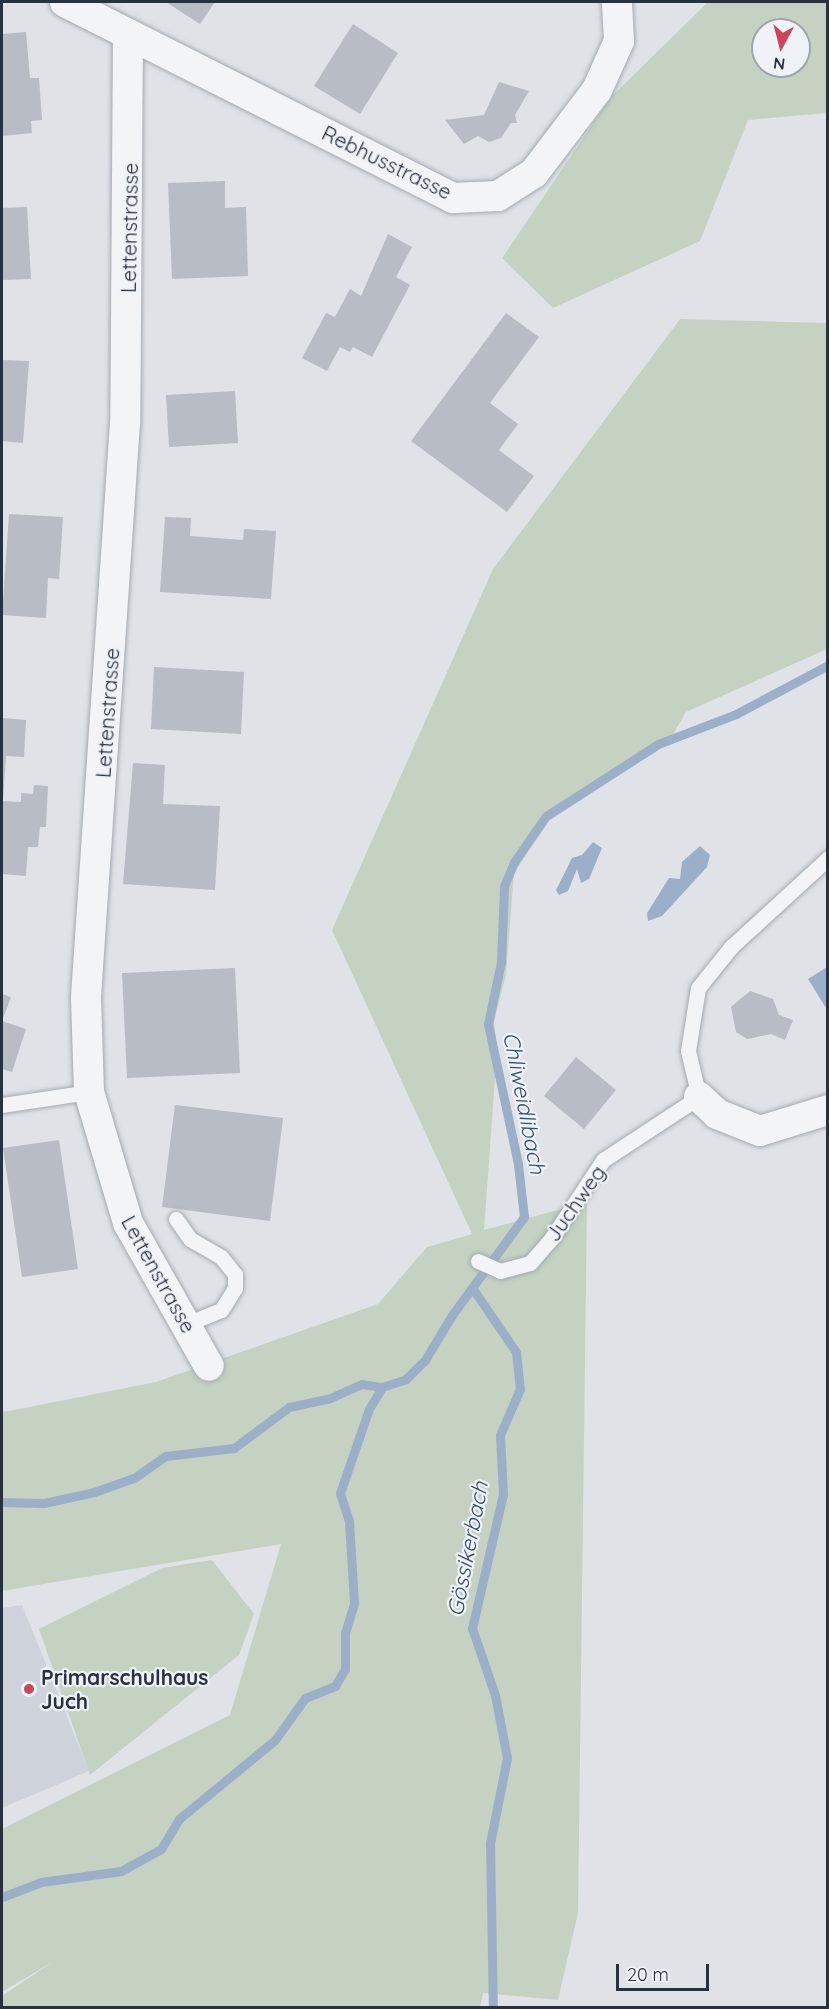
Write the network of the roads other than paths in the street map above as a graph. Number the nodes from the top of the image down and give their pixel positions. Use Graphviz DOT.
graph roads {
  1 [pos="65,2"];
  2 [pos="616,2"];
  3 [pos="128,34"];
  4 [pos="828,858"];
  5 [pos="89,1092"];
  6 [pos="699,1097"];
  7 [pos="2,1105"];
  8 [pos="828,1110"];
  9 [pos="176,1219"];
  10 [pos="477,1261"];
  11 [pos="187,1324"];
  12 [pos="209,1366"];
  1 -- 3 [label="street, Rebhusstrasse"];
  2 -- 3 [label="street, Rebhusstrasse"];
  3 -- 5 [label="street, Lettenstrasse"];
  4 -- 6 [label="lane"];
  5 -- 7 [label="lane"];
  5 -- 11 [label="street, Lettenstrasse"];
  6 -- 8 [label="street"];
  6 -- 10 [label="lane, Juchweg"];
  9 -- 11 [label="lane"];
  11 -- 12 [label="street, Lettenstrasse"];
}
